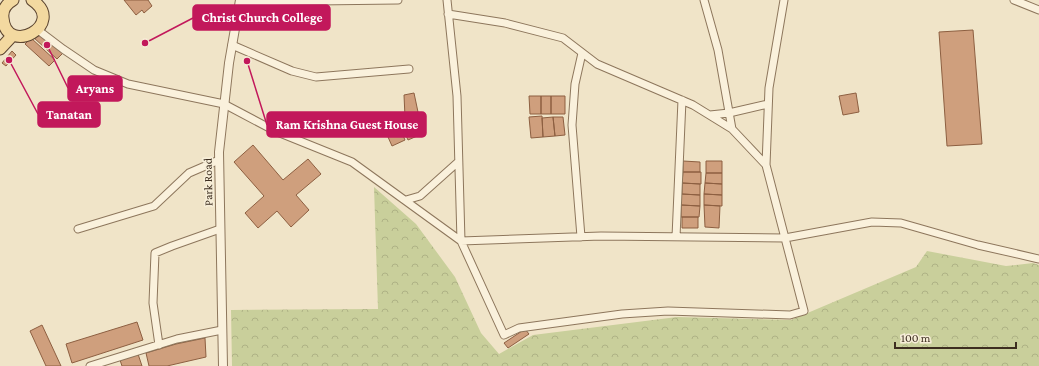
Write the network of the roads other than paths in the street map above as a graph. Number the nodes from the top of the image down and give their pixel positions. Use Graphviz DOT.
graph roads {
  1 [pos="32,0"];
  2 [pos="398,0"];
  3 [pos="447,0"];
  4 [pos="704,0"];
  5 [pos="784,0"];
  6 [pos="1014,0"];
  7 [pos="9,1"];
  8 [pos="240,1"];
  9 [pos="340,1"];
  10 [pos="44,4"];
  11 [pos="1039,10"];
  12 [pos="448,14"];
  13 [pos="2,22"];
  14 [pos="38,30"];
  15 [pos="13,35"];
  16 [pos="232,45"];
  17 [pos="0,49"];
  18 [pos="582,53"];
  19 [pos="409,69"];
  20 [pos="682,100"];
  21 [pos="224,104"];
  22 [pos="768,104"];
  23 [pos="729,113"];
  24 [pos="710,115"];
  25 [pos="732,129"];
  26 [pos="219,160"];
  27 [pos="458,162"];
  28 [pos="766,165"];
  29 [pos="406,200"];
  30 [pos="78,229"];
  31 [pos="220,229"];
  32 [pos="581,237"];
  33 [pos="676,237"];
  34 [pos="784,238"];
  35 [pos="460,241"];
  36 [pos="1039,259"];
  37 [pos="222,330"];
  38 [pos="159,345"];
  39 [pos="90,366"];
  40 [pos="223,366"];
  1 -- 10 [label="main road"];
  2 -- 9 [label="street"];
  3 -- 12 [label="street"];
  4 -- 23 [label="street"];
  5 -- 22 [label="street"];
  6 -- 11 [label="street"];
  7 -- 13 [label="main road"];
  8 -- 9 [label="street"];
  8 -- 16 [label="street, Park Road"];
  10 -- 14 [label="main road"];
  12 -- 18 [label="street"];
  12 -- 27 [label="street"];
  13 -- 15 [label="main road"];
  14 -- 15 [label="main road"];
  14 -- 21 [label="street"];
  15 -- 17 [label="main road"];
  16 -- 19 [label="street"];
  16 -- 21 [label="street, Park Road"];
  18 -- 20 [label="street"];
  18 -- 32 [label="street"];
  20 -- 24 [label="street"];
  20 -- 33 [label="street"];
  21 -- 26 [label="street, Park Road"];
  21 -- 29 [label="street"];
  22 -- 23 [label="street"];
  22 -- 28 [label="street"];
  23 -- 24 [label="street"];
  23 -- 25 [label="street"];
  24 -- 25 [label="street"];
  25 -- 28 [label="street"];
  26 -- 30 [label="street"];
  26 -- 31 [label="street, Park Road"];
  27 -- 29 [label="street"];
  27 -- 35 [label="street"];
  28 -- 34 [label="street"];
  29 -- 35 [label="street"];
  31 -- 37 [label="street, Park Road"];
  31 -- 38 [label="street"];
  32 -- 33 [label="street"];
  32 -- 35 [label="street"];
  33 -- 34 [label="street"];
  34 -- 35 [label="street"];
  34 -- 36 [label="street"];
  37 -- 38 [label="street"];
  37 -- 40 [label="street, Park Road"];
  38 -- 39 [label="street"];
}
